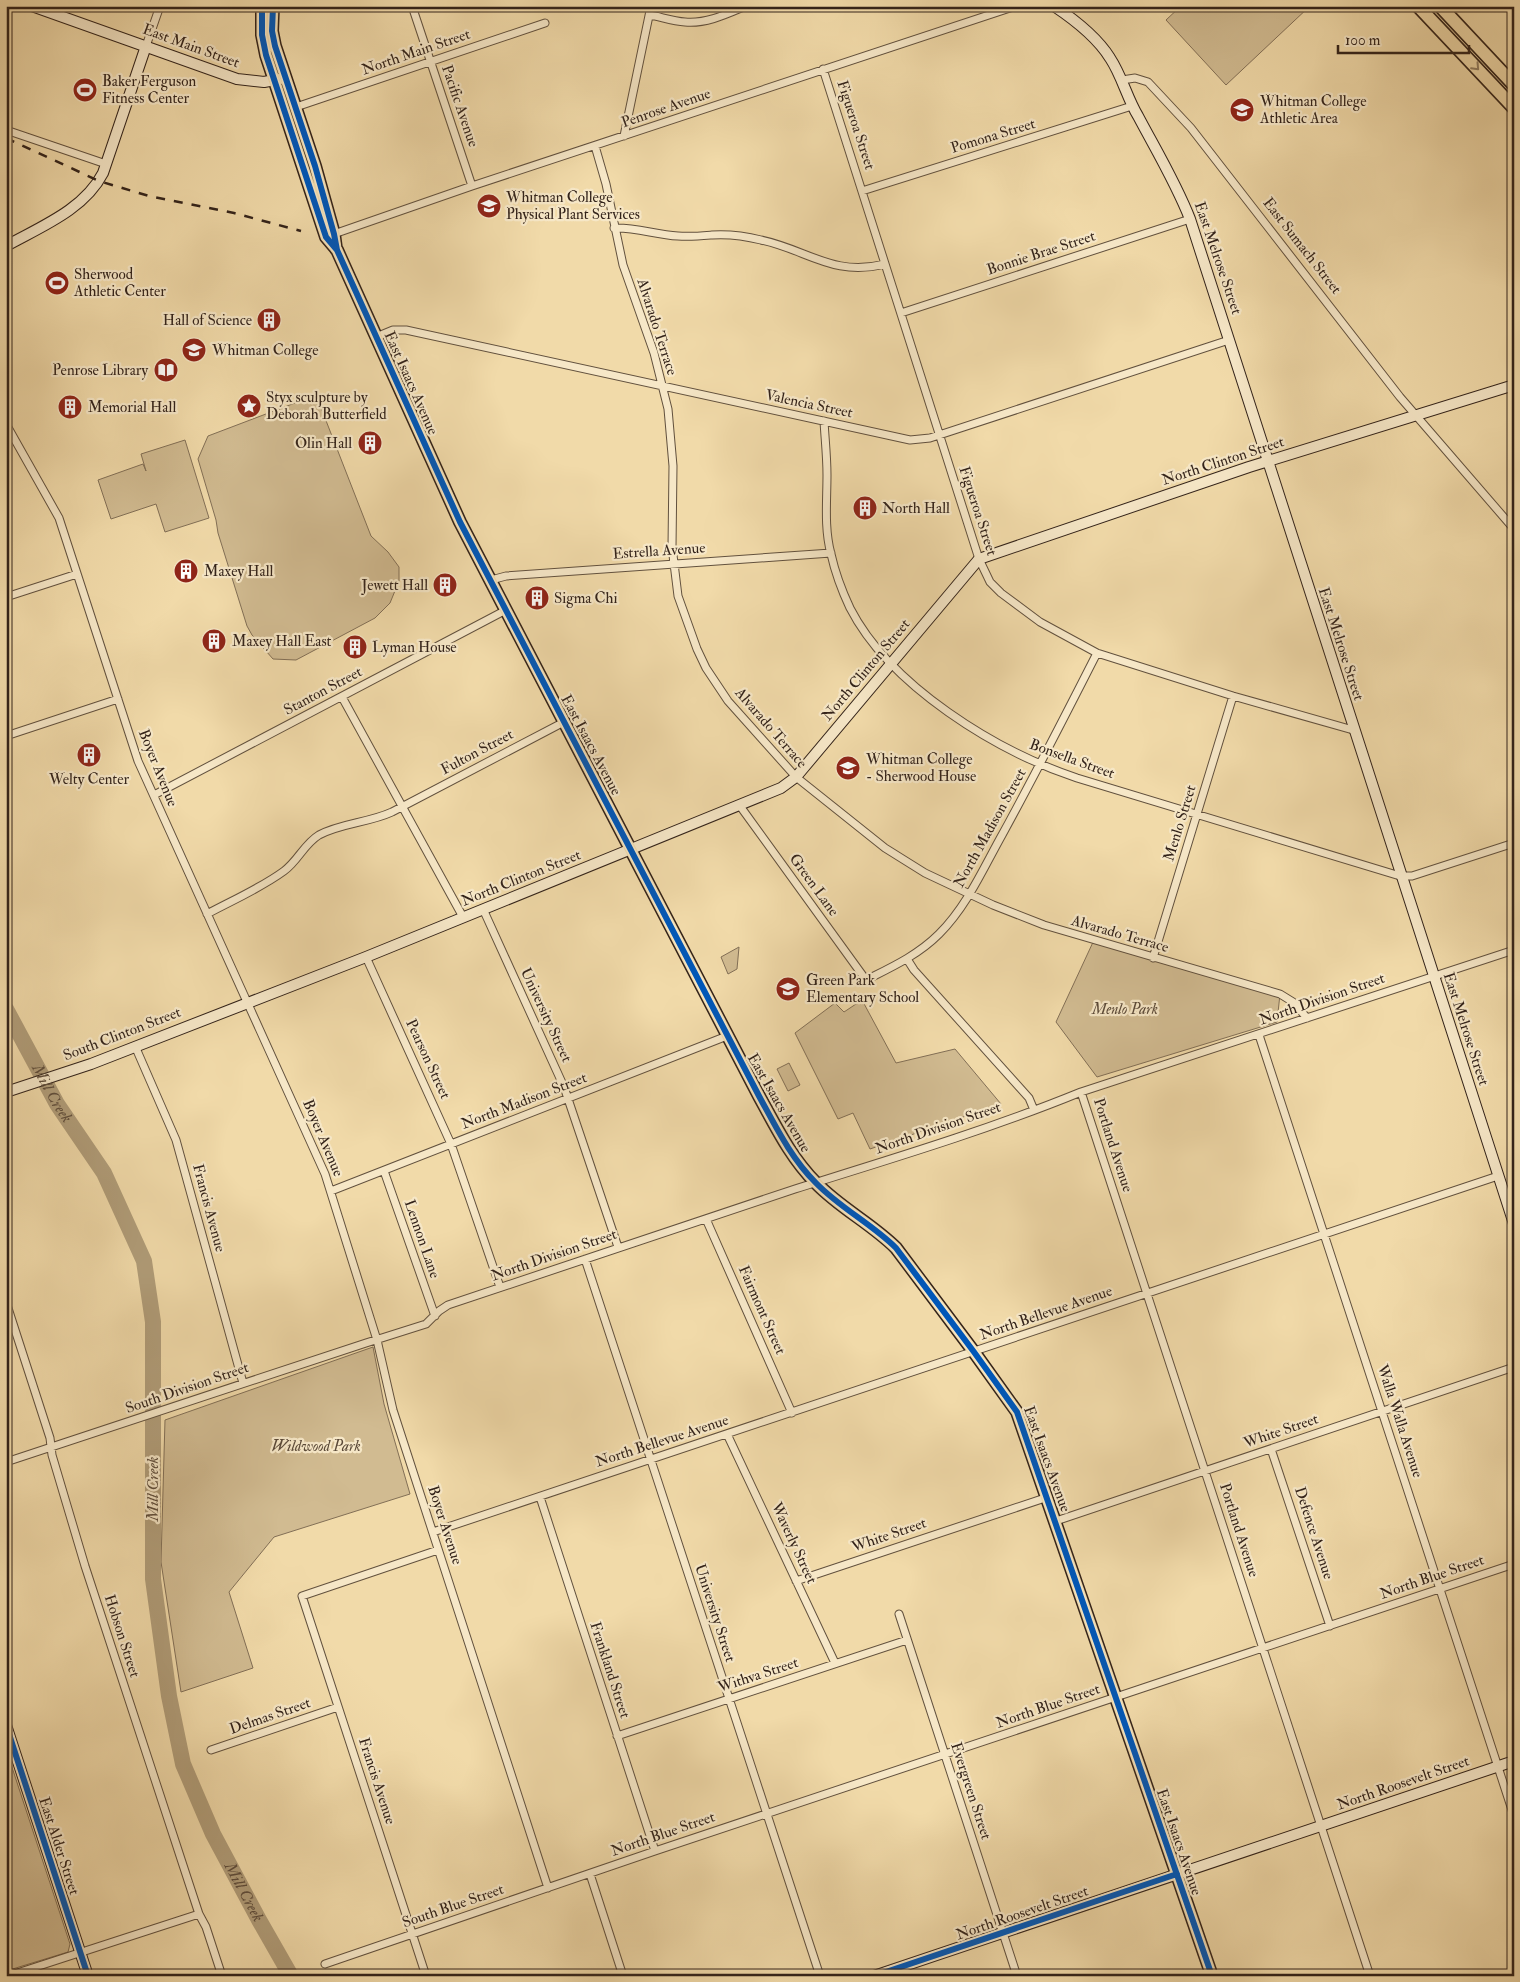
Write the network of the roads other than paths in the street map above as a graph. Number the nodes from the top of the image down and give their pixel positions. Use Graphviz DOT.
graph roads {
  1 [pos="32,6"];
  2 [pos="160,6"];
  3 [pos="262,6"];
  4 [pos="273,6"];
  5 [pos="412,6"];
  6 [pos="651,6"];
  7 [pos="746,6"];
  8 [pos="1016,6"];
  9 [pos="1054,6"];
  10 [pos="1418,6"];
  11 [pos="1440,6"];
  12 [pos="650,15"];
  13 [pos="545,23"];
  14 [pos="146,46"];
  15 [pos="431,62"];
  16 [pos="823,69"];
  17 [pos="285,77"];
  18 [pos="274,80"];
  19 [pos="1122,80"];
  20 [pos="1514,85"];
  21 [pos="1132,106"];
  22 [pos="296,107"];
  23 [pos="1514,108"];
  24 [pos="6,130"];
  25 [pos="624,136"];
  26 [pos="595,146"];
  27 [pos="106,164"];
  28 [pos="472,186"];
  29 [pos="862,191"];
  30 [pos="1190,219"];
  31 [pos="614,228"];
  32 [pos="330,235"];
  33 [pos="6,246"];
  34 [pos="885,264"];
  35 [pos="901,313"];
  36 [pos="376,337"];
  37 [pos="1229,340"];
  38 [pos="1514,384"];
  39 [pos="663,386"];
  40 [pos="1417,416"];
  41 [pos="824,421"];
  42 [pos="6,424"];
  43 [pos="939,435"];
  44 [pos="1268,461"];
  45 [pos="1514,529"];
  46 [pos="830,553"];
  47 [pos="979,560"];
  48 [pos="673,564"];
  49 [pos="77,574"];
  50 [pos="491,580"];
  51 [pos="6,597"];
  52 [pos="506,610"];
  53 [pos="1097,653"];
  54 [pos="891,664"];
  55 [pos="1233,696"];
  56 [pos="342,697"];
  57 [pos="118,699"];
  58 [pos="564,722"];
  59 [pos="1353,730"];
  60 [pos="6,736"];
  61 [pos="1040,765"];
  62 [pos="796,778"];
  63 [pos="154,795"];
  64 [pos="402,806"];
  65 [pos="740,806"];
  66 [pos="1196,815"];
  67 [pos="1514,843"];
  68 [pos="631,850"];
  69 [pos="1400,876"];
  70 [pos="970,894"];
  71 [pos="483,909"];
  72 [pos="207,914"];
  73 [pos="463,917"];
  74 [pos="1514,950"];
  75 [pos="366,957"];
  76 [pos="1153,958"];
  77 [pos="907,959"];
  78 [pos="1434,976"];
  79 [pos="866,980"];
  80 [pos="247,1002"];
  81 [pos="1307,1018"];
  82 [pos="1259,1035"];
  83 [pos="727,1036"];
  84 [pos="135,1046"];
  85 [pos="6,1092"];
  86 [pos="1081,1092"];
  87 [pos="568,1098"];
  88 [pos="1034,1110"];
  89 [pos="451,1144"];
  90 [pos="384,1171"];
  91 [pos="1498,1176"];
  92 [pos="816,1183"];
  93 [pos="331,1191"];
  94 [pos="706,1219"];
  95 [pos="1514,1224"];
  96 [pos="1324,1234"];
  97 [pos="618,1247"];
  98 [pos="585,1259"];
  99 [pos="500,1287"];
  100 [pos="1147,1294"];
  101 [pos="6,1302"];
  102 [pos="435,1316"];
  103 [pos="377,1340"];
  104 [pos="974,1352"];
  105 [pos="1514,1367"];
  106 [pos="243,1383"];
  107 [pos="792,1412"];
  108 [pos="1382,1412"];
  109 [pos="727,1434"];
  110 [pos="51,1447"];
  111 [pos="1271,1449"];
  112 [pos="651,1460"];
  113 [pos="6,1462"];
  114 [pos="1205,1471"];
  115 [pos="540,1497"];
  116 [pos="1048,1497"];
  117 [pos="1056,1521"];
  118 [pos="432,1532"];
  119 [pos="438,1550"];
  120 [pos="1514,1564"];
  121 [pos="796,1581"];
  122 [pos="1440,1589"];
  123 [pos="899,1614"];
  124 [pos="1330,1626"];
  125 [pos="907,1640"];
  126 [pos="1263,1648"];
  127 [pos="836,1663"];
  128 [pos="1116,1697"];
  129 [pos="729,1699"];
  130 [pos="338,1707"];
  131 [pos="6,1725"];
  132 [pos="618,1736"];
  133 [pos="211,1750"];
  134 [pos="945,1755"];
  135 [pos="1514,1761"];
  136 [pos="1498,1767"];
  137 [pos="767,1814"];
  138 [pos="1514,1816"];
  139 [pos="1321,1826"];
  140 [pos="655,1851"];
  141 [pos="590,1874"];
  142 [pos="1177,1874"];
  143 [pos="548,1888"];
  144 [pos="199,1914"];
  145 [pos="1003,1933"];
  146 [pos="412,1934"];
  147 [pos="80,1952"];
  148 [pos="324,1964"];
  149 [pos="8,1976"];
  150 [pos="88,1976"];
  151 [pos="222,1976"];
  152 [pos="426,1976"];
  153 [pos="623,1976"];
  154 [pos="820,1976"];
  155 [pos="874,1976"];
  156 [pos="1017,1976"];
  157 [pos="1212,1976"];
  158 [pos="1370,1976"];
  1 -- 14 [label="main road, East Main Street"];
  2 -- 14 [label="street"];
  3 -- 18 [label="main road, East Isaacs Avenue"];
  4 -- 17 [label="main road, East Isaacs Avenue"];
  5 -- 15 [label="street, Pacific Avenue"];
  6 -- 12 [label="street"];
  7 -- 12 [label="street"];
  8 -- 16 [label="street, Penrose Avenue"];
  9 -- 19 [label="main road"];
  10 -- 23 [label="highway, one-way"];
  11 -- 20 [label="highway"];
  12 -- 25 [label="street"];
  13 -- 15 [label="street, North Main Street"];
  14 -- 18 [label="main road, East Main Street"];
  14 -- 27 [label="main road"];
  15 -- 22 [label="street, North Main Street"];
  15 -- 28 [label="street, Pacific Avenue"];
  16 -- 25 [label="street, Penrose Avenue"];
  16 -- 29 [label="street, Figueroa Street"];
  17 -- 18 [label="main road, East Main Street"];
  17 -- 22 [label="main road, East Isaacs Avenue"];
  18 -- 32 [label="main road, East Isaacs Avenue"];
  19 -- 21 [label="main road, East Melrose Street"];
  19 -- 40 [label="street, East Sumach Street"];
  21 -- 29 [label="street, Pomona Street"];
  21 -- 30 [label="main road, East Melrose Street"];
  22 -- 32 [label="main road, East Isaacs Avenue"];
  24 -- 27 [label="street"];
  25 -- 26 [label="street, Penrose Avenue"];
  26 -- 28 [label="street, Penrose Avenue"];
  26 -- 31 [label="street, Alvarado Terrace"];
  27 -- 33 [label="main road"];
  28 -- 32 [label="street, Penrose Avenue"];
  29 -- 34 [label="street, Figueroa Street"];
  30 -- 35 [label="street, Bonnie Brae Street"];
  30 -- 37 [label="main road, East Melrose Street"];
  31 -- 34 [label="street"];
  31 -- 39 [label="street, Alvarado Terrace"];
  32 -- 36 [label="main road, East Isaacs Avenue"];
  34 -- 35 [label="street, Figueroa Street"];
  35 -- 43 [label="street, Figueroa Street"];
  36 -- 39 [label="street, Valencia Street"];
  36 -- 50 [label="main road, East Isaacs Avenue"];
  37 -- 43 [label="street, Valencia Street"];
  37 -- 44 [label="main road, East Melrose Street"];
  38 -- 40 [label="main road, North Clinton Street"];
  39 -- 41 [label="street, Valencia Street"];
  39 -- 48 [label="street, Alvarado Terrace"];
  40 -- 44 [label="main road, North Clinton Street"];
  40 -- 45 [label="street, East Sumach Street"];
  41 -- 43 [label="street, Valencia Street"];
  41 -- 46 [label="street, Bonsella Street"];
  42 -- 49 [label="street, Boyer Avenue"];
  43 -- 47 [label="street, Figueroa Street"];
  44 -- 47 [label="main road, North Clinton Street"];
  44 -- 59 [label="main road, East Melrose Street"];
  46 -- 48 [label="street, Estrella Avenue"];
  46 -- 54 [label="street, Bonsella Street"];
  47 -- 53 [label="street, Figueroa Street"];
  47 -- 54 [label="main road, North Clinton Street"];
  48 -- 50 [label="street, Estrella Avenue"];
  48 -- 62 [label="street, Alvarado Terrace"];
  49 -- 51 [label="street"];
  49 -- 57 [label="street, Boyer Avenue"];
  50 -- 52 [label="main road, East Isaacs Avenue"];
  52 -- 56 [label="street, Stanton Street"];
  52 -- 58 [label="main road, East Isaacs Avenue"];
  53 -- 55 [label="street, Figueroa Street"];
  53 -- 61 [label="street, North Madison Street"];
  54 -- 61 [label="street, Bonsella Street"];
  54 -- 62 [label="main road, North Clinton Street"];
  55 -- 59 [label="street, Figueroa Street"];
  55 -- 66 [label="street, Menlo Street"];
  56 -- 63 [label="street, Stanton Street"];
  56 -- 64 [label="street"];
  57 -- 60 [label="street"];
  57 -- 63 [label="street, Boyer Avenue"];
  58 -- 64 [label="street, Fulton Street"];
  58 -- 68 [label="main road, East Isaacs Avenue"];
  59 -- 69 [label="main road, East Melrose Street"];
  61 -- 66 [label="street, Bonsella Street"];
  61 -- 70 [label="street, North Madison Street"];
  62 -- 65 [label="main road, North Clinton Street"];
  62 -- 70 [label="street, Alvarado Terrace"];
  63 -- 72 [label="street, Boyer Avenue"];
  64 -- 72 [label="street, Fulton Street"];
  64 -- 73 [label="street"];
  65 -- 68 [label="main road, North Clinton Street"];
  65 -- 79 [label="street, Green Lane"];
  66 -- 69 [label="street, Bonsella Street"];
  66 -- 76 [label="street, Menlo Street"];
  67 -- 69 [label="street, Bonsella Street"];
  68 -- 71 [label="main road, North Clinton Street"];
  68 -- 83 [label="main road, East Isaacs Avenue"];
  69 -- 78 [label="main road, East Melrose Street"];
  70 -- 76 [label="street, Alvarado Terrace"];
  70 -- 77 [label="street, North Madison Street"];
  71 -- 73 [label="main road, North Clinton Street"];
  71 -- 87 [label="street, University Street"];
  72 -- 80 [label="street, Boyer Avenue"];
  73 -- 75 [label="main road, North Clinton Street"];
  74 -- 78 [label="street, North Division Street"];
  75 -- 80 [label="main road, North Clinton Street"];
  75 -- 89 [label="street, Pearson Street"];
  76 -- 81 [label="street, Alvarado Terrace"];
  77 -- 79 [label="street, North Madison Street"];
  77 -- 88 [label="street"];
  78 -- 81 [label="street, North Division Street"];
  78 -- 91 [label="main road, East Melrose Street"];
  80 -- 84 [label="main road, South Clinton Street"];
  80 -- 93 [label="street, Boyer Avenue"];
  81 -- 82 [label="street, North Division Street"];
  82 -- 86 [label="street, North Division Street"];
  82 -- 96 [label="street, Walla Walla Avenue"];
  83 -- 87 [label="street, North Madison Street"];
  83 -- 92 [label="main road, East Isaacs Avenue"];
  84 -- 85 [label="main road, South Clinton Street"];
  84 -- 106 [label="street, Francis Avenue"];
  86 -- 88 [label="street, North Division Street"];
  86 -- 100 [label="street, Portland Avenue"];
  87 -- 89 [label="street, North Madison Street"];
  87 -- 97 [label="street, University Street"];
  88 -- 92 [label="street, North Division Street"];
  89 -- 90 [label="street, North Madison Street"];
  89 -- 99 [label="street, Pearson Street"];
  90 -- 93 [label="street, North Madison Street"];
  90 -- 102 [label="street, Lennon Lane"];
  91 -- 95 [label="main road, East Melrose Street"];
  91 -- 96 [label="street, North Bellevue Avenue"];
  92 -- 94 [label="street, North Division Street"];
  92 -- 104 [label="main road, East Isaacs Avenue"];
  93 -- 103 [label="street, Boyer Avenue"];
  94 -- 97 [label="street, North Division Street"];
  94 -- 107 [label="street, Fairmont Street"];
  96 -- 100 [label="street, North Bellevue Avenue"];
  96 -- 108 [label="street, Walla Walla Avenue"];
  97 -- 98 [label="street, North Division Street"];
  98 -- 99 [label="street, North Division Street"];
  98 -- 112 [label="street, University Street"];
  99 -- 102 [label="street, North Division Street"];
  100 -- 104 [label="street, North Bellevue Avenue"];
  100 -- 114 [label="street, Portland Avenue"];
  101 -- 110 [label="street, Hobson Street"];
  102 -- 103 [label="street, North Division Street"];
  103 -- 106 [label="street, South Division Street"];
  103 -- 118 [label="street, Boyer Avenue"];
  104 -- 107 [label="street, North Bellevue Avenue"];
  104 -- 116 [label="main road, East Isaacs Avenue"];
  105 -- 108 [label="street, White Street"];
  106 -- 110 [label="street, South Division Street"];
  107 -- 109 [label="street, North Bellevue Avenue"];
  108 -- 111 [label="street, White Street"];
  108 -- 122 [label="street, Walla Walla Avenue"];
  109 -- 112 [label="street, North Bellevue Avenue"];
  109 -- 121 [label="street, Waverly Street"];
  110 -- 113 [label="street, South Division Street"];
  110 -- 144 [label="street, Hobson Street"];
  111 -- 114 [label="street, White Street"];
  111 -- 124 [label="street, Defence Avenue"];
  112 -- 115 [label="street, North Bellevue Avenue"];
  112 -- 129 [label="street, University Street"];
  114 -- 117 [label="street, White Street"];
  114 -- 126 [label="street, Portland Avenue"];
  115 -- 118 [label="street, North Bellevue Avenue"];
  115 -- 132 [label="street, Frankland Street"];
  116 -- 117 [label="main road, East Isaacs Avenue"];
  116 -- 121 [label="street, White Street"];
  117 -- 128 [label="main road, East Isaacs Avenue"];
  118 -- 119 [label="street, Boyer Avenue"];
  119 -- 130 [label="street, Francis Avenue"];
  119 -- 143 [label="street, Boyer Avenue"];
  120 -- 122 [label="street, North Blue Street"];
  121 -- 127 [label="street, Waverly Street"];
  122 -- 124 [label="street, North Blue Street"];
  122 -- 136 [label="street, Walla Walla Avenue"];
  123 -- 125 [label="street, Evergreen Street"];
  124 -- 126 [label="street, North Blue Street"];
  125 -- 127 [label="street, Withva Street"];
  125 -- 134 [label="street, Evergreen Street"];
  126 -- 128 [label="street, North Blue Street"];
  126 -- 139 [label="street, Portland Avenue"];
  127 -- 129 [label="street, Withva Street"];
  128 -- 134 [label="street, North Blue Street"];
  128 -- 142 [label="main road, East Isaacs Avenue"];
  129 -- 132 [label="street, Withva Street"];
  129 -- 137 [label="street, University Street"];
  130 -- 133 [label="street, Delmas Street"];
  130 -- 146 [label="street, Francis Avenue"];
  131 -- 147 [label="main road, East Alder Street"];
  132 -- 140 [label="street, Frankland Street"];
  134 -- 137 [label="street, North Blue Street"];
  134 -- 145 [label="street, Evergreen Street"];
  135 -- 136 [label="main road, North Roosevelt Street"];
  136 -- 138 [label="street, Walla Walla Avenue"];
  136 -- 139 [label="main road, North Roosevelt Street"];
  137 -- 140 [label="street, North Blue Street"];
  137 -- 154 [label="street, University Street"];
  139 -- 142 [label="main road, North Roosevelt Street"];
  139 -- 158 [label="street, Portland Avenue"];
  140 -- 141 [label="street, North Blue Street"];
  141 -- 143 [label="street, South Blue Street"];
  141 -- 153 [label="street"];
  142 -- 145 [label="main road, North Roosevelt Street"];
  142 -- 157 [label="main road, East Isaacs Avenue"];
  143 -- 146 [label="street, South Blue Street"];
  144 -- 147 [label="street"];
  144 -- 151 [label="street, Hobson Street"];
  145 -- 155 [label="main road, North Roosevelt Street"];
  145 -- 156 [label="street, Evergreen Street"];
  146 -- 148 [label="street, South Blue Street"];
  146 -- 152 [label="street, Francis Avenue"];
  147 -- 149 [label="street"];
  147 -- 150 [label="main road, East Alder Street"];
}
